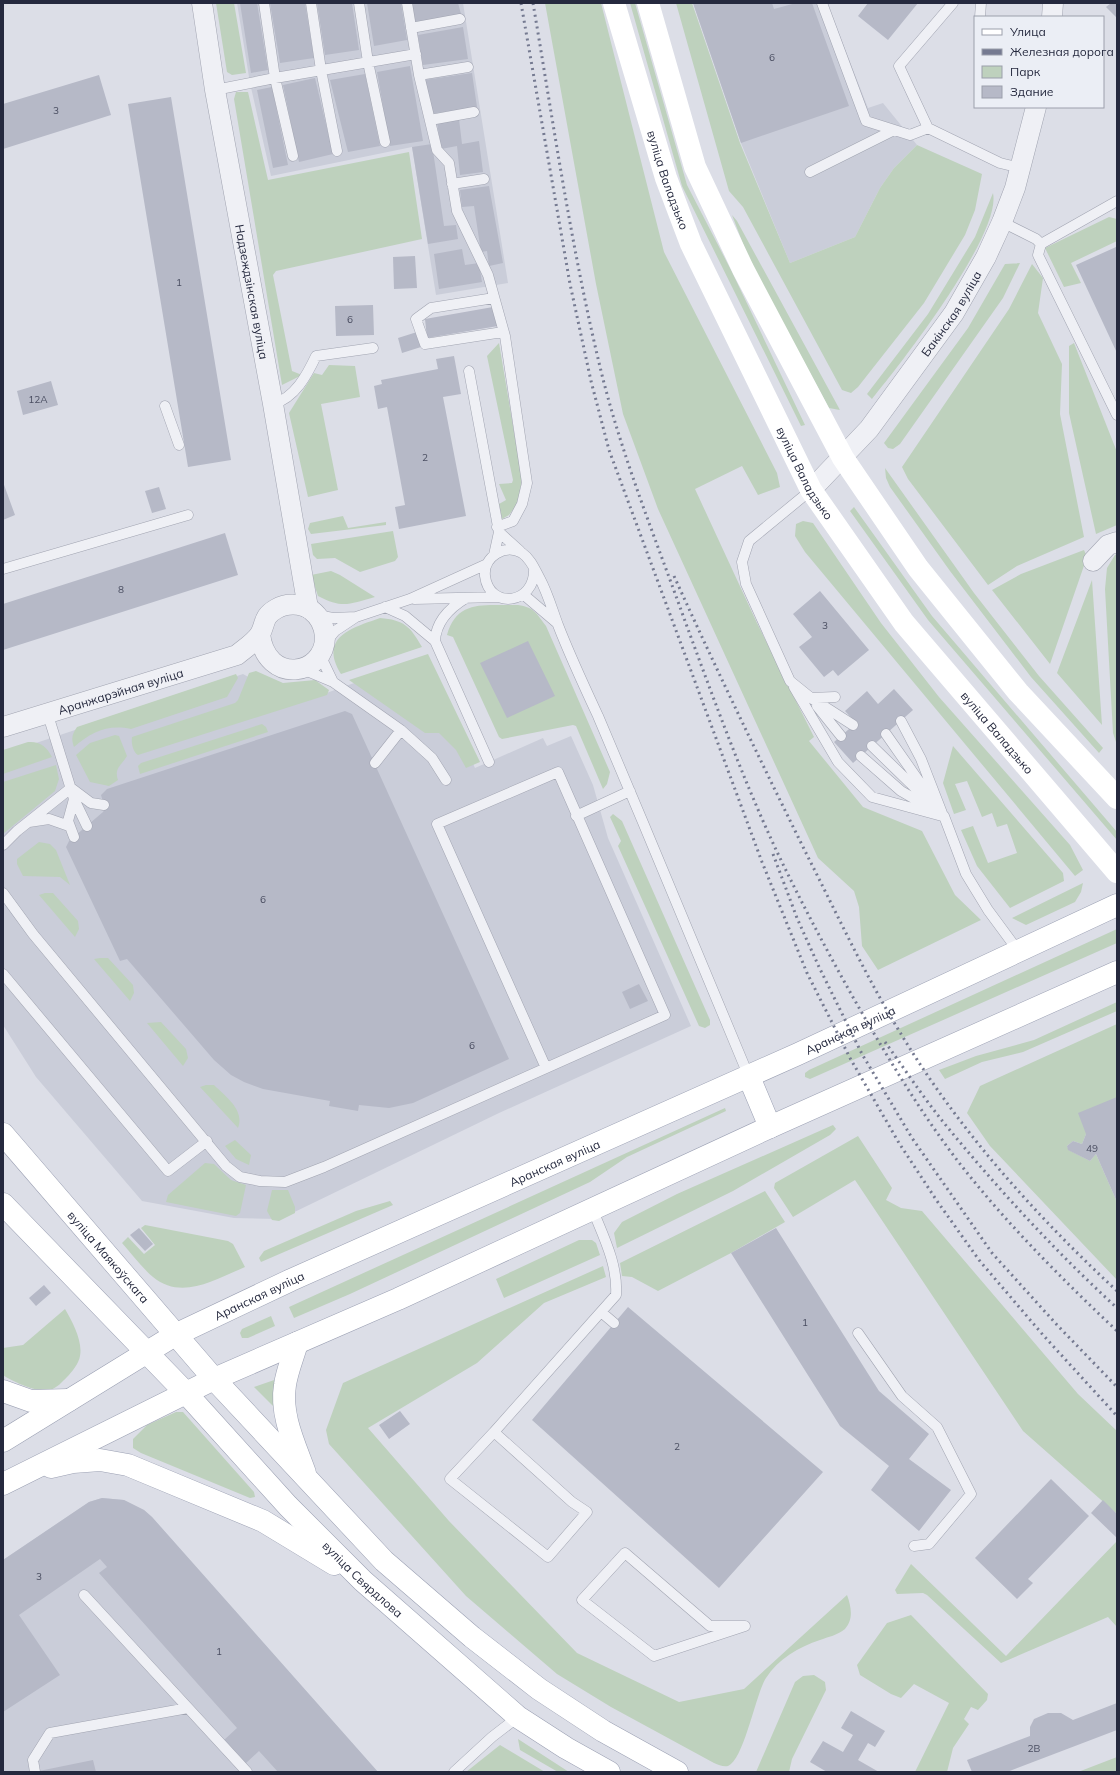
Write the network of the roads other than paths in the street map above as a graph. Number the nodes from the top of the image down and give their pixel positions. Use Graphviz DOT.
graph roads {
  1 [pos="202,3"];
  2 [pos="264,3"];
  3 [pos="311,3"];
  4 [pos="359,3"];
  5 [pos="406,3"];
  6 [pos="614,3"];
  7 [pos="648,3"];
  8 [pos="822,3"];
  9 [pos="953,3"];
  10 [pos="981,3"];
  11 [pos="1053,3"];
  12 [pos="980,16"];
  13 [pos="1052,16"];
  14 [pos="460,19"];
  15 [pos="411,28"];
  16 [pos="416,54"];
  17 [pos="368,62"];
  18 [pos="468,67"];
  19 [pos="321,70"];
  20 [pos="419,75"];
  21 [pos="275,78"];
  22 [pos="215,90"];
  23 [pos="1036,108"];
  24 [pos="474,112"];
  25 [pos="430,120"];
  26 [pos="928,128"];
  27 [pos="894,130"];
  28 [pos="385,142"];
  29 [pos="337,151"];
  30 [pos="293,156"];
  31 [pos="1021,168"];
  32 [pos="810,172"];
  33 [pos="484,179"];
  34 [pos="452,184"];
  35 [pos="1116,199"];
  36 [pos="1002,222"];
  37 [pos="1041,244"];
  38 [pos="494,298"];
  39 [pos="503,332"];
  40 [pos="374,348"];
  41 [pos="469,372"];
  42 [pos="273,404"];
  43 [pos="165,406"];
  44 [pos="1117,415"];
  45 [pos="179,445"];
  46 [pos="843,458"];
  47 [pos="811,490"];
  48 [pos="188,515"];
  49 [pos="498,529"];
  50 [pos="1117,542"];
  51 [pos="521,552"];
  52 [pos="494,555"];
  53 [pos="1094,561"];
  54 [pos="487,564"];
  55 [pos="534,568"];
  56 [pos="3,569"];
  57 [pos="303,581"];
  58 [pos="524,594"];
  59 [pos="499,597"];
  60 [pos="466,598"];
  61 [pos="410,599"];
  62 [pos="284,605"];
  63 [pos="385,607"];
  64 [pos="312,611"];
  65 [pos="356,617"];
  66 [pos="558,624"];
  67 [pos="260,634"];
  68 [pos="435,641"];
  69 [pos="323,649"];
  70 [pos="237,655"];
  71 [pos="268,659"];
  72 [pos="301,669"];
  73 [pos="790,681"];
  74 [pos="333,682"];
  75 [pos="835,697"];
  76 [pos="811,698"];
  77 [pos="48,715"];
  78 [pos="901,721"];
  79 [pos="853,725"];
  80 [pos="3,727"];
  81 [pos="401,730"];
  82 [pos="886,734"];
  83 [pos="841,736"];
  84 [pos="872,746"];
  85 [pos="861,756"];
  86 [pos="490,762"];
  87 [pos="375,763"];
  88 [pos="446,780"];
  89 [pos="71,788"];
  90 [pos="630,791"];
  91 [pos="1117,798"];
  92 [pos="74,799"];
  93 [pos="104,805"];
  94 [pos="576,816"];
  95 [pos="944,816"];
  96 [pos="29,822"];
  97 [pos="69,826"];
  98 [pos="87,826"];
  99 [pos="74,837"];
  100 [pos="3,845"];
  101 [pos="1117,872"];
  102 [pos="3,893"];
  103 [pos="1117,905"];
  104 [pos="1019,952"];
  105 [pos="1117,972"];
  106 [pos="3,974"];
  107 [pos="546,1068"];
  108 [pos="749,1077"];
  109 [pos="770,1127"];
  110 [pos="3,1134"];
  111 [pos="206,1141"];
  112 [pos="3,1204"];
  113 [pos="592,1208"];
  114 [pos="601,1312"];
  115 [pos="614,1324"];
  116 [pos="858,1333"];
  117 [pos="175,1335"];
  118 [pos="297,1343"];
  119 [pos="147,1352"];
  120 [pos="214,1379"];
  121 [pos="3,1391"];
  122 [pos="185,1392"];
  123 [pos="70,1400"];
  124 [pos="494,1432"];
  125 [pos="3,1441"];
  126 [pos="23,1473"];
  127 [pos="310,1483"];
  128 [pos="3,1484"];
  129 [pos="914,1546"];
  130 [pos="363,1581"];
  131 [pos="84,1596"];
  132 [pos="745,1626"];
  133 [pos="188,1708"];
  134 [pos="518,1717"];
  135 [pos="35,1772"];
  136 [pos="247,1772"];
  137 [pos="454,1772"];
  138 [pos="609,1772"];
  139 [pos="676,1772"];
  1 -- 22 [label="street, Надзеждзінская вуліца"];
  2 -- 21 [label="lane"];
  3 -- 19 [label="lane"];
  4 -- 17 [label="lane"];
  5 -- 15 [label="lane"];
  6 -- 47 [label="main road, вуліца Валадзько"];
  7 -- 46 [label="main road"];
  8 -- 27 [label="lane"];
  9 -- 26 [label="lane"];
  10 -- 12 [label="lane"];
  11 -- 13 [label="street"];
  14 -- 15 [label="lane"];
  15 -- 16 [label="lane"];
  16 -- 17 [label="lane"];
  16 -- 20 [label="lane"];
  17 -- 19 [label="lane"];
  17 -- 28 [label="lane"];
  18 -- 20 [label="lane"];
  19 -- 21 [label="lane"];
  19 -- 29 [label="lane"];
  20 -- 25 [label="lane"];
  21 -- 22 [label="lane"];
  21 -- 30 [label="lane"];
  22 -- 42 [label="street, Надзеждзінская вуліца"];
  23 -- 31 [label="street, Бакінская вуліца"];
  24 -- 25 [label="lane"];
  25 -- 34 [label="lane"];
  26 -- 27 [label="lane"];
  26 -- 31 [label="lane"];
  27 -- 32 [label="lane"];
  31 -- 36 [label="street, Бакінская вуліца"];
  33 -- 34 [label="lane"];
  34 -- 38 [label="lane"];
  35 -- 37 [label="lane"];
  36 -- 37 [label="lane"];
  36 -- 46 [label="street, Бакінская вуліца"];
  37 -- 44 [label="lane"];
  38 -- 39 [label="lane"];
  38 -- 39 [label="lane"];
  39 -- 49 [label="lane"];
  40 -- 42 [label="lane"];
  41 -- 49 [label="lane"];
  42 -- 57 [label="street, Надзеждзінская вуліца"];
  43 -- 45 [label="lane"];
  46 -- 47 [label="street, Бакінская вуліца"];
  46 -- 91 [label="main road"];
  47 -- 73 [label="lane"];
  47 -- 101 [label="main road, вуліца Валадзько"];
  48 -- 56 [label="lane"];
  49 -- 51 [label="lane"];
  49 -- 52 [label="lane"];
  50 -- 53 [label="street"];
  51 -- 52 [label="lane"];
  51 -- 55 [label="lane"];
  52 -- 54 [label="lane"];
  54 -- 59 [label="lane"];
  54 -- 61 [label="lane"];
  55 -- 58 [label="lane"];
  55 -- 66 [label="lane"];
  57 -- 62 [label="street"];
  57 -- 64 [label="street, Надзеждзінская вуліца"];
  58 -- 59 [label="lane"];
  58 -- 66 [label="lane"];
  59 -- 60 [label="lane"];
  60 -- 61 [label="lane"];
  60 -- 68 [label="lane"];
  61 -- 63 [label="lane"];
  62 -- 64 [label="street"];
  62 -- 67 [label="street, Аранжарэйная вуліца"];
  63 -- 65 [label="lane"];
  63 -- 68 [label="lane"];
  64 -- 65 [label="lane"];
  64 -- 69 [label="street"];
  65 -- 69 [label="lane"];
  66 -- 90 [label="lane"];
  67 -- 70 [label="street, Аранжарэйная вуліца"];
  67 -- 71 [label="street"];
  68 -- 86 [label="lane"];
  69 -- 72 [label="street"];
  69 -- 74 [label="lane"];
  70 -- 71 [label="street, Аранжарэйная вуліца"];
  70 -- 77 [label="street, Аранжарэйная вуліца"];
  71 -- 72 [label="street, Аранжарэйная вуліца"];
  72 -- 74 [label="lane"];
  73 -- 76 [label="lane"];
  73 -- 95 [label="lane"];
  74 -- 81 [label="lane"];
  75 -- 76 [label="lane"];
  76 -- 79 [label="lane"];
  76 -- 83 [label="lane"];
  77 -- 80 [label="street, Аранжарэйная вуліца"];
  77 -- 89 [label="lane"];
  78 -- 95 [label="lane"];
  81 -- 87 [label="lane"];
  81 -- 88 [label="lane"];
  82 -- 95 [label="lane"];
  84 -- 95 [label="lane"];
  85 -- 95 [label="lane"];
  89 -- 92 [label="lane"];
  89 -- 93 [label="lane"];
  89 -- 96 [label="lane"];
  90 -- 94 [label="lane"];
  90 -- 108 [label="lane"];
  92 -- 97 [label="lane"];
  92 -- 98 [label="lane"];
  94 -- 107 [label="lane"];
  94 -- 107 [label="lane"];
  95 -- 104 [label="lane"];
  96 -- 97 [label="lane"];
  96 -- 100 [label="lane"];
  97 -- 99 [label="lane"];
  102 -- 111 [label="lane"];
  103 -- 104 [label="main road, Аранская вуліца"];
  104 -- 108 [label="main road, Аранская вуліца"];
  105 -- 109 [label="main road"];
  106 -- 111 [label="lane"];
  107 -- 111 [label="lane"];
  108 -- 109 [label="main road"];
  108 -- 117 [label="main road, Аранская вуліца"];
  109 -- 113 [label="main road"];
  110 -- 117 [label="main road, вуліца Маякоўскага"];
  112 -- 119 [label="main road"];
  113 -- 114 [label="lane"];
  113 -- 118 [label="main road"];
  114 -- 115 [label="lane"];
  114 -- 124 [label="lane"];
  116 -- 129 [label="lane"];
  117 -- 119 [label="main road, Аранская вуліца"];
  117 -- 120 [label="main road, вуліца Маякоўскага"];
  118 -- 120 [label="main road"];
  118 -- 127 [label="main road"];
  119 -- 122 [label="main road, вуліца Свярдлова"];
  119 -- 123 [label="main road, Аранская вуліца"];
  120 -- 122 [label="main road"];
  120 -- 127 [label="main road"];
  121 -- 123 [label="main road"];
  122 -- 126 [label="main road"];
  122 -- 130 [label="main road, вуліца Свярдлова"];
  123 -- 125 [label="main road, Аранская вуліца"];
  124 -- 124 [label="lane"];
  126 -- 128 [label="main road"];
  126 -- 130 [label="main road"];
  127 -- 139 [label="main road"];
  130 -- 134 [label="main road, вуліца Свярдлова"];
  131 -- 133 [label="lane"];
  132 -- 132 [label="lane"];
  133 -- 135 [label="lane"];
  133 -- 136 [label="lane"];
  134 -- 137 [label="lane"];
  134 -- 138 [label="main road, вуліца Свярдлова"];
}
